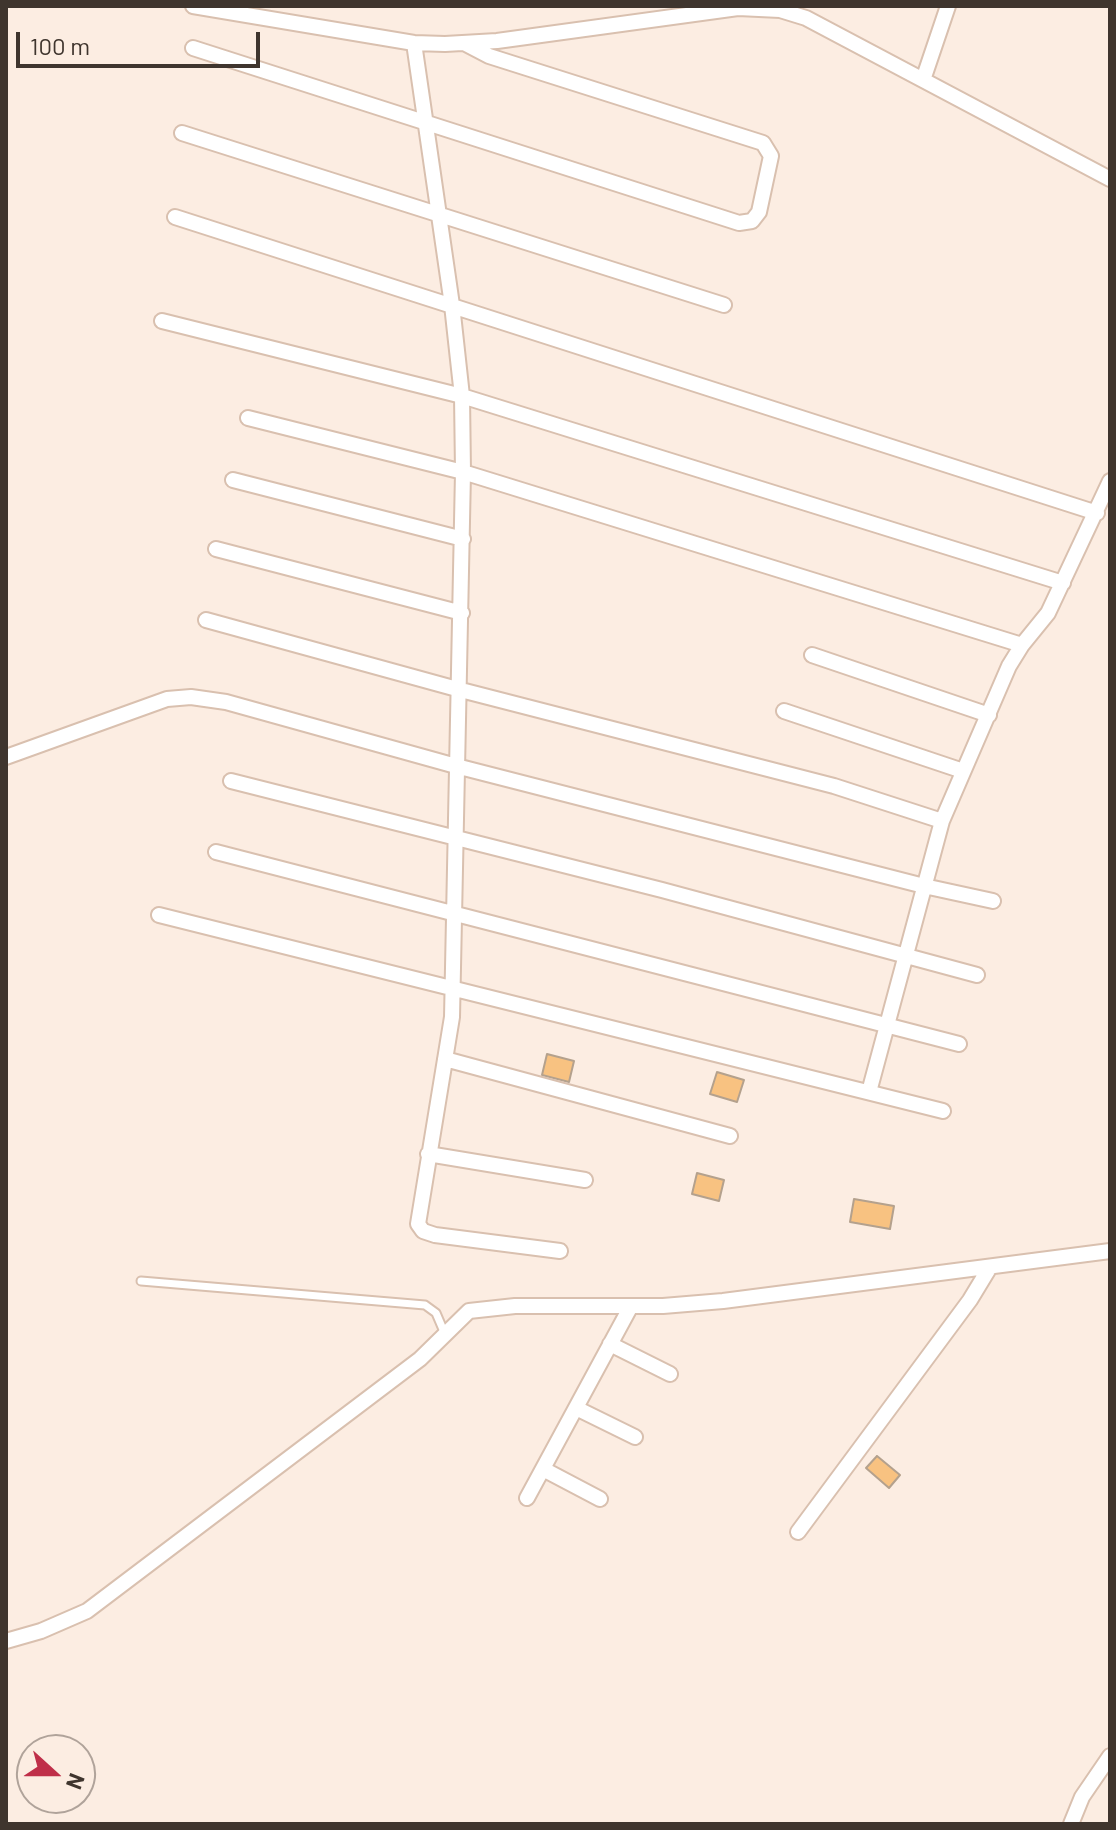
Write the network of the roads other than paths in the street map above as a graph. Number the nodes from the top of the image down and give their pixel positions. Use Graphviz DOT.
graph roads {
  1 [pos="193,6"];
  2 [pos="948,6"];
  3 [pos="414,43"];
  4 [pos="466,44"];
  5 [pos="193,48"];
  6 [pos="923,80"];
  7 [pos="426,121"];
  8 [pos="182,133"];
  9 [pos="1110,179"];
  10 [pos="440,213"];
  11 [pos="175,217"];
  12 [pos="452,305"];
  13 [pos="724,305"];
  14 [pos="162,321"];
  15 [pos="462,396"];
  16 [pos="248,418"];
  17 [pos="463,472"];
  18 [pos="233,480"];
  19 [pos="1110,481"];
  20 [pos="1097,513"];
  21 [pos="463,539"];
  22 [pos="216,549"];
  23 [pos="1063,583"];
  24 [pos="462,613"];
  25 [pos="206,620"];
  26 [pos="1022,645"];
  27 [pos="812,655"];
  28 [pos="457,689"];
  29 [pos="784,711"];
  30 [pos="989,715"];
  31 [pos="6,757"];
  32 [pos="456,766"];
  33 [pos="963,771"];
  34 [pos="231,781"];
  35 [pos="942,821"];
  36 [pos="454,838"];
  37 [pos="216,852"];
  38 [pos="924,886"];
  39 [pos="993,901"];
  40 [pos="454,913"];
  41 [pos="159,915"];
  42 [pos="905,956"];
  43 [pos="977,975"];
  44 [pos="454,989"];
  45 [pos="887,1025"];
  46 [pos="959,1044"];
  47 [pos="445,1059"];
  48 [pos="869,1092"];
  49 [pos="943,1111"];
  50 [pos="730,1136"];
  51 [pos="428,1154"];
  52 [pos="585,1180"];
  53 [pos="560,1251"];
  54 [pos="1110,1251"];
  55 [pos="990,1267"];
  56 [pos="141,1281"];
  57 [pos="631,1306"];
  58 [pos="445,1334"];
  59 [pos="610,1344"];
  60 [pos="670,1374"];
  61 [pos="576,1408"];
  62 [pos="635,1437"];
  63 [pos="543,1469"];
  64 [pos="527,1498"];
  65 [pos="600,1499"];
  66 [pos="798,1532"];
  67 [pos="6,1641"];
  68 [pos="1110,1756"];
  69 [pos="1071,1824"];
  1 -- 3 [label="street"];
  2 -- 6 [label="street"];
  3 -- 4 [label="street"];
  3 -- 7 [label="street"];
  4 -- 6 [label="street"];
  4 -- 7 [label="street"];
  5 -- 7 [label="street"];
  6 -- 9 [label="street"];
  7 -- 10 [label="street"];
  8 -- 10 [label="street"];
  10 -- 12 [label="street"];
  10 -- 13 [label="street"];
  11 -- 12 [label="street"];
  12 -- 15 [label="street"];
  12 -- 20 [label="street"];
  14 -- 15 [label="street"];
  15 -- 17 [label="street"];
  15 -- 23 [label="street"];
  16 -- 17 [label="street"];
  17 -- 21 [label="street"];
  17 -- 26 [label="street"];
  18 -- 21 [label="street"];
  19 -- 20 [label="street"];
  20 -- 23 [label="street"];
  21 -- 24 [label="street"];
  22 -- 24 [label="street"];
  23 -- 26 [label="street"];
  24 -- 28 [label="street"];
  25 -- 28 [label="street"];
  26 -- 30 [label="street"];
  27 -- 30 [label="street"];
  28 -- 32 [label="street"];
  28 -- 35 [label="street"];
  29 -- 33 [label="street"];
  30 -- 33 [label="street"];
  31 -- 32 [label="street"];
  32 -- 36 [label="street"];
  32 -- 38 [label="street"];
  33 -- 35 [label="street"];
  34 -- 36 [label="street"];
  35 -- 38 [label="street"];
  36 -- 40 [label="street"];
  36 -- 42 [label="street"];
  37 -- 40 [label="street"];
  38 -- 39 [label="street"];
  38 -- 42 [label="street"];
  40 -- 44 [label="street"];
  40 -- 45 [label="street"];
  41 -- 44 [label="street"];
  42 -- 43 [label="street"];
  42 -- 45 [label="street"];
  44 -- 47 [label="street"];
  44 -- 48 [label="street"];
  45 -- 46 [label="street"];
  45 -- 48 [label="street"];
  47 -- 50 [label="street"];
  47 -- 51 [label="street"];
  48 -- 49 [label="street"];
  51 -- 52 [label="street"];
  51 -- 53 [label="street"];
  54 -- 55 [label="street"];
  55 -- 57 [label="street"];
  55 -- 66 [label="street"];
  56 -- 58 [label="lane"];
  57 -- 58 [label="street"];
  57 -- 59 [label="street"];
  58 -- 67 [label="street"];
  59 -- 60 [label="street"];
  59 -- 61 [label="street"];
  61 -- 62 [label="street"];
  61 -- 63 [label="street"];
  63 -- 64 [label="street"];
  63 -- 65 [label="street"];
  68 -- 69 [label="street"];
}
